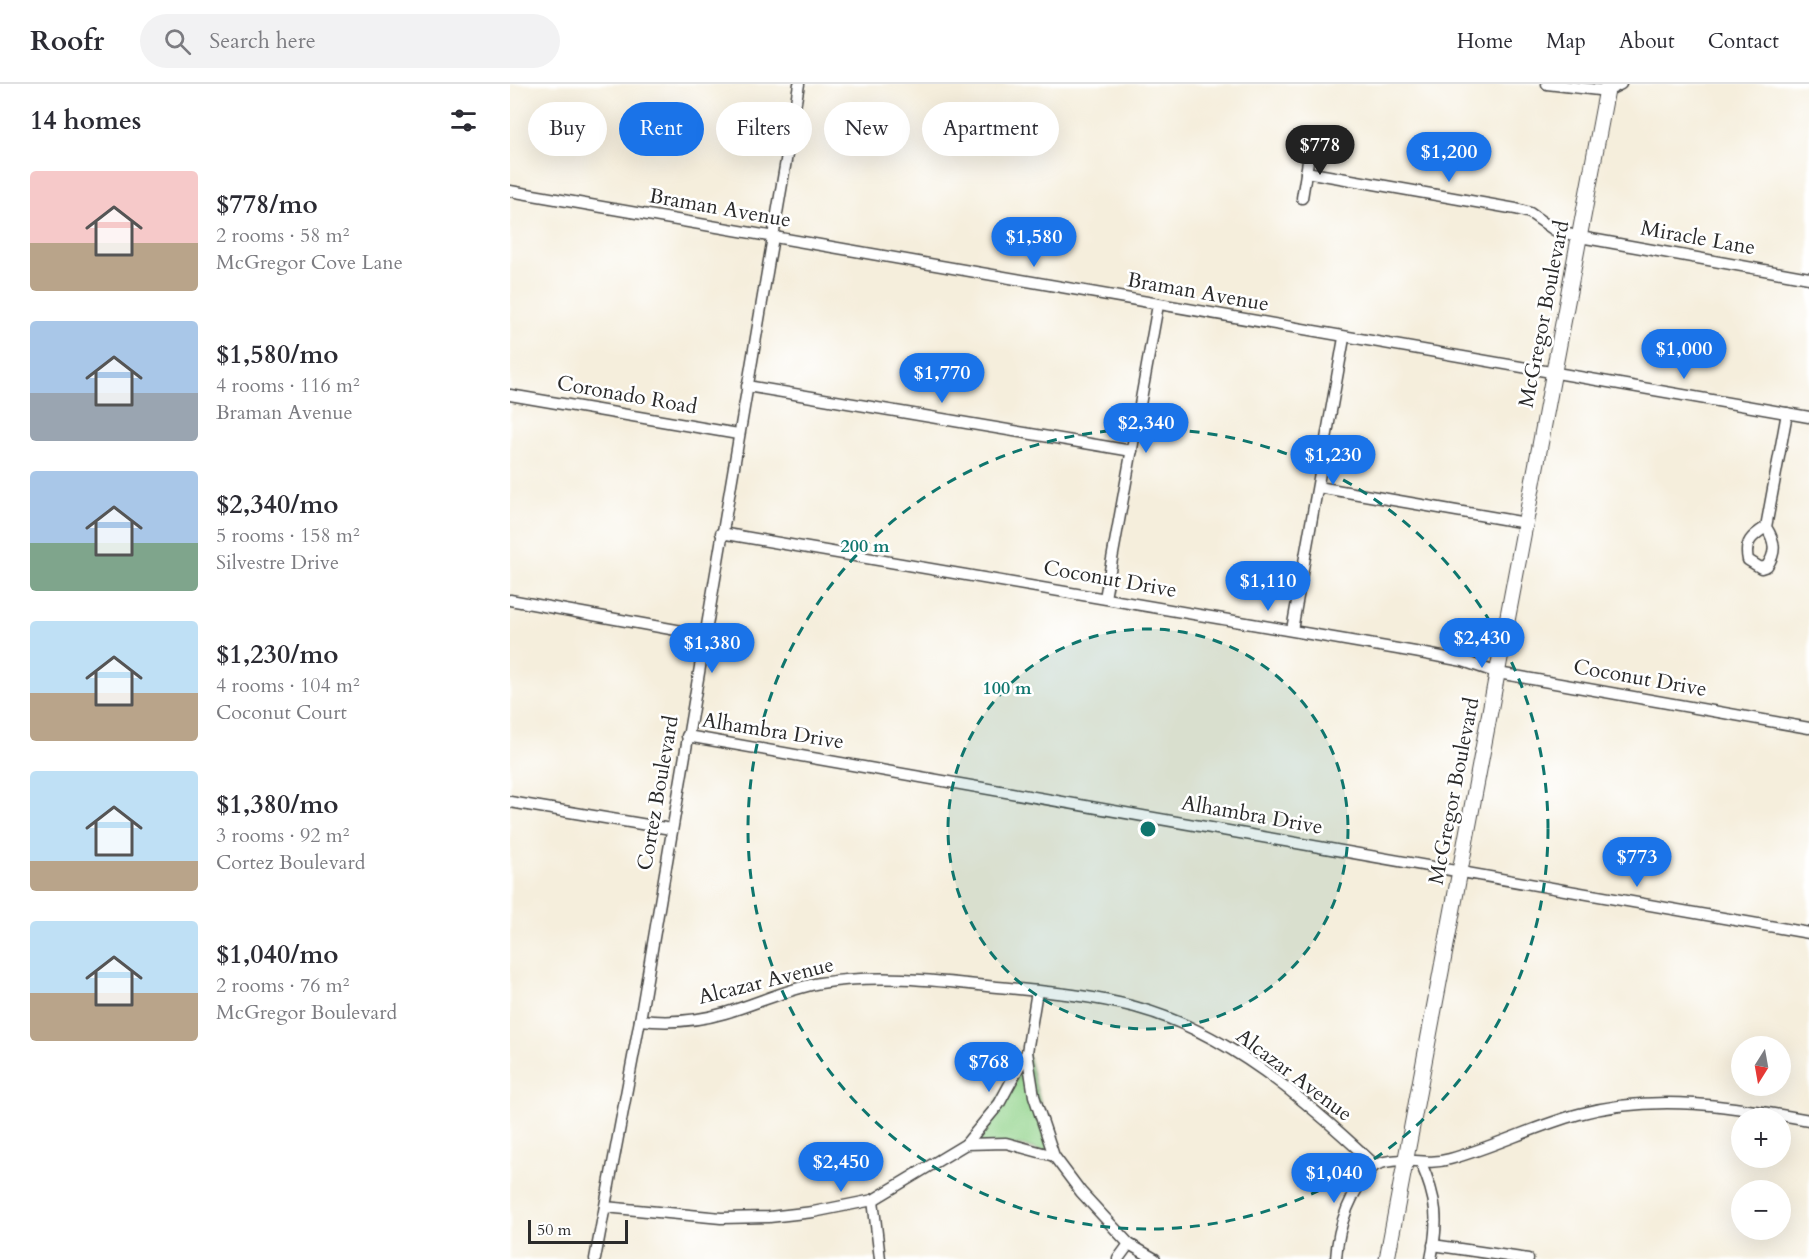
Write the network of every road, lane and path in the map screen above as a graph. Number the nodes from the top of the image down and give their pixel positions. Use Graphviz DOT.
graph roads {
  1 [pos="799,84"];
  2 [pos="1547,84"];
  3 [pos="1612,86"];
  4 [pos="1310,149"];
  5 [pos="1306,172"];
  6 [pos="510,191"];
  7 [pos="1302,198"];
  8 [pos="772,237"];
  9 [pos="1580,237"];
  10 [pos="1809,278"];
  11 [pos="1158,305"];
  12 [pos="1344,338"];
  13 [pos="1554,371"];
  14 [pos="747,386"];
  15 [pos="510,394"];
  16 [pos="1787,413"];
  17 [pos="1809,417"];
  18 [pos="738,434"];
  19 [pos="1132,451"];
  20 [pos="1318,487"];
  21 [pos="1526,523"];
  22 [pos="1766,527"];
  23 [pos="721,533"];
  24 [pos="1105,598"];
  25 [pos="510,600"];
  26 [pos="1292,630"];
  27 [pos="704,635"];
  28 [pos="1498,673"];
  29 [pos="1809,728"];
  30 [pos="687,736"];
  31 [pos="510,802"];
  32 [pos="671,829"];
  33 [pos="1460,871"];
  34 [pos="1809,933"];
  35 [pos="1037,991"];
  36 [pos="640,1020"];
  37 [pos="1028,1052"];
  38 [pos="1809,1120"];
  39 [pos="966,1144"];
  40 [pos="1054,1156"];
  41 [pos="1406,1158"];
  42 [pos="1421,1163"];
  43 [pos="1375,1165"];
  44 [pos="873,1200"];
  45 [pos="605,1207"];
  46 [pos="1128,1244"];
  47 [pos="1433,1245"];
  48 [pos="596,1259"];
  49 [pos="880,1259"];
  50 [pos="1118,1259"];
  51 [pos="1155,1259"];
  52 [pos="1336,1259"];
  53 [pos="1387,1259"];
  54 [pos="1431,1259"];
  55 [pos="1528,1259"];
  1 -- 8 [label="street, Cortez Boulevard"];
  2 -- 3 [label="street"];
  3 -- 9 [label="main road, McGregor Boulevard"];
  4 -- 5 [label="street"];
  5 -- 7 [label="street"];
  5 -- 9 [label="street, Miracle Lane"];
  6 -- 8 [label="street, Braman Avenue"];
  8 -- 11 [label="street, Braman Avenue"];
  8 -- 14 [label="street, Cortez Boulevard"];
  9 -- 10 [label="street, Miracle Lane"];
  9 -- 13 [label="main road, McGregor Boulevard"];
  11 -- 12 [label="street, Braman Avenue"];
  11 -- 19 [label="street"];
  12 -- 13 [label="street, Braman Avenue"];
  12 -- 20 [label="street"];
  13 -- 16 [label="street, Braman Avenue"];
  13 -- 21 [label="main road, McGregor Boulevard"];
  14 -- 18 [label="street, Cortez Boulevard"];
  14 -- 19 [label="street"];
  15 -- 18 [label="street, Coronado Road"];
  16 -- 17 [label="street, Braman Avenue"];
  16 -- 22 [label="street"];
  18 -- 23 [label="street, Cortez Boulevard"];
  19 -- 24 [label="street"];
  20 -- 21 [label="street"];
  20 -- 26 [label="street"];
  21 -- 28 [label="main road, McGregor Boulevard"];
  23 -- 24 [label="street, Coconut Drive"];
  23 -- 27 [label="street, Cortez Boulevard"];
  24 -- 26 [label="street, Coconut Drive"];
  25 -- 27 [label="street"];
  26 -- 28 [label="street, Coconut Drive"];
  27 -- 30 [label="street, Cortez Boulevard"];
  28 -- 29 [label="street, Coconut Drive"];
  28 -- 33 [label="main road, McGregor Boulevard"];
  30 -- 32 [label="street, Cortez Boulevard"];
  30 -- 33 [label="street, Alhambra Drive"];
  31 -- 32 [label="street"];
  32 -- 36 [label="street, Cortez Boulevard"];
  33 -- 34 [label="street, Alhambra Drive"];
  33 -- 41 [label="main road, McGregor Boulevard"];
  35 -- 36 [label="street, Alcazar Avenue"];
  35 -- 37 [label="street"];
  35 -- 43 [label="street, Alcazar Avenue"];
  36 -- 45 [label="street, Cortez Boulevard"];
  37 -- 39 [label="street"];
  37 -- 40 [label="street"];
  38 -- 42 [label="street"];
  39 -- 40 [label="street"];
  39 -- 44 [label="street"];
  40 -- 46 [label="street"];
  41 -- 42 [label="street"];
  41 -- 43 [label="street"];
  41 -- 53 [label="main road, McGregor Boulevard"];
  42 -- 47 [label="street"];
  43 -- 52 [label="street"];
  44 -- 45 [label="street"];
  44 -- 49 [label="street"];
  45 -- 48 [label="street, Cortez Boulevard"];
  46 -- 50 [label="street"];
  46 -- 51 [label="street"];
  47 -- 54 [label="street"];
  47 -- 55 [label="street"];
}
